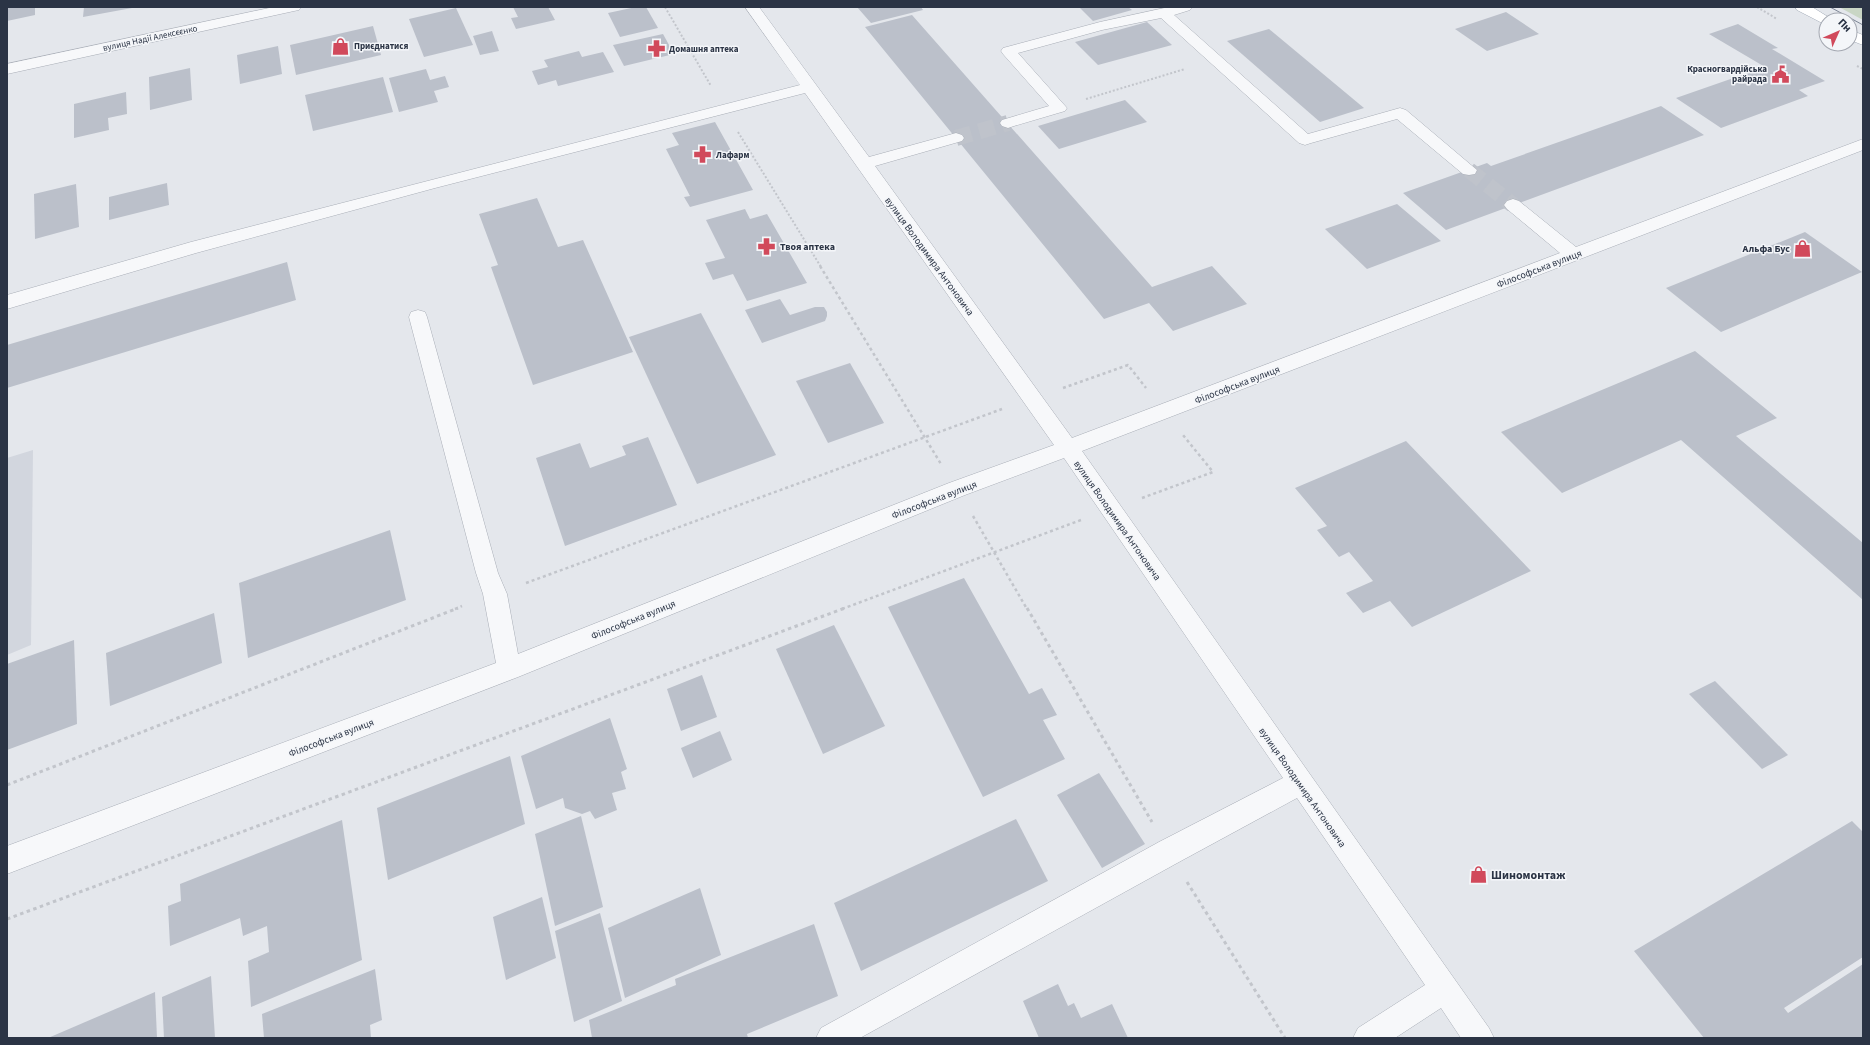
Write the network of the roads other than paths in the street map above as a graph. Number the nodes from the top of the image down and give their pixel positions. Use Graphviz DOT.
graph roads {
  1 [pos="294,7"];
  2 [pos="752,7"];
  3 [pos="1185,7"];
  4 [pos="1802,7"];
  5 [pos="1164,12"];
  6 [pos="1818,16"];
  7 [pos="7,69"];
  8 [pos="809,87"];
  9 [pos="1008,123"];
  10 [pos="956,138"];
  11 [pos="1863,144"];
  12 [pos="864,164"];
  13 [pos="1469,170"];
  14 [pos="1513,206"];
  15 [pos="1574,255"];
  16 [pos="7,302"];
  17 [pos="418,318"];
  18 [pos="1068,448"];
  19 [pos="509,669"];
  20 [pos="1300,783"];
  21 [pos="7,860"];
  22 [pos="1444,989"];
  23 [pos="831,1038"];
  24 [pos="1368,1038"];
  25 [pos="1479,1038"];
  1 -- 7 [label="street, вулиця Надії Алексєєнко"];
  2 -- 8 [label="street, вулиця Володимира Антоновича"];
  3 -- 5 [label="street"];
  4 -- 6 [label="main road"];
  5 -- 9 [label="street"];
  5 -- 13 [label="street"];
  8 -- 12 [label="street, вулиця Володимира Антоновича"];
  8 -- 16 [label="street"];
  10 -- 12 [label="street"];
  11 -- 15 [label="street, Філософська вулиця"];
  12 -- 18 [label="street, вулиця Володимира Антоновича"];
  14 -- 15 [label="street"];
  15 -- 18 [label="street, Філософська вулиця"];
  17 -- 19 [label="street"];
  18 -- 19 [label="street, Філософська вулиця"];
  18 -- 20 [label="street, вулиця Володимира Антоновича"];
  19 -- 21 [label="street, Філософська вулиця"];
  20 -- 22 [label="street, вулиця Володимира Антоновича"];
  20 -- 23 [label="street"];
  22 -- 24 [label="street"];
  22 -- 25 [label="street, вулиця Володимира Антоновича"];
}
